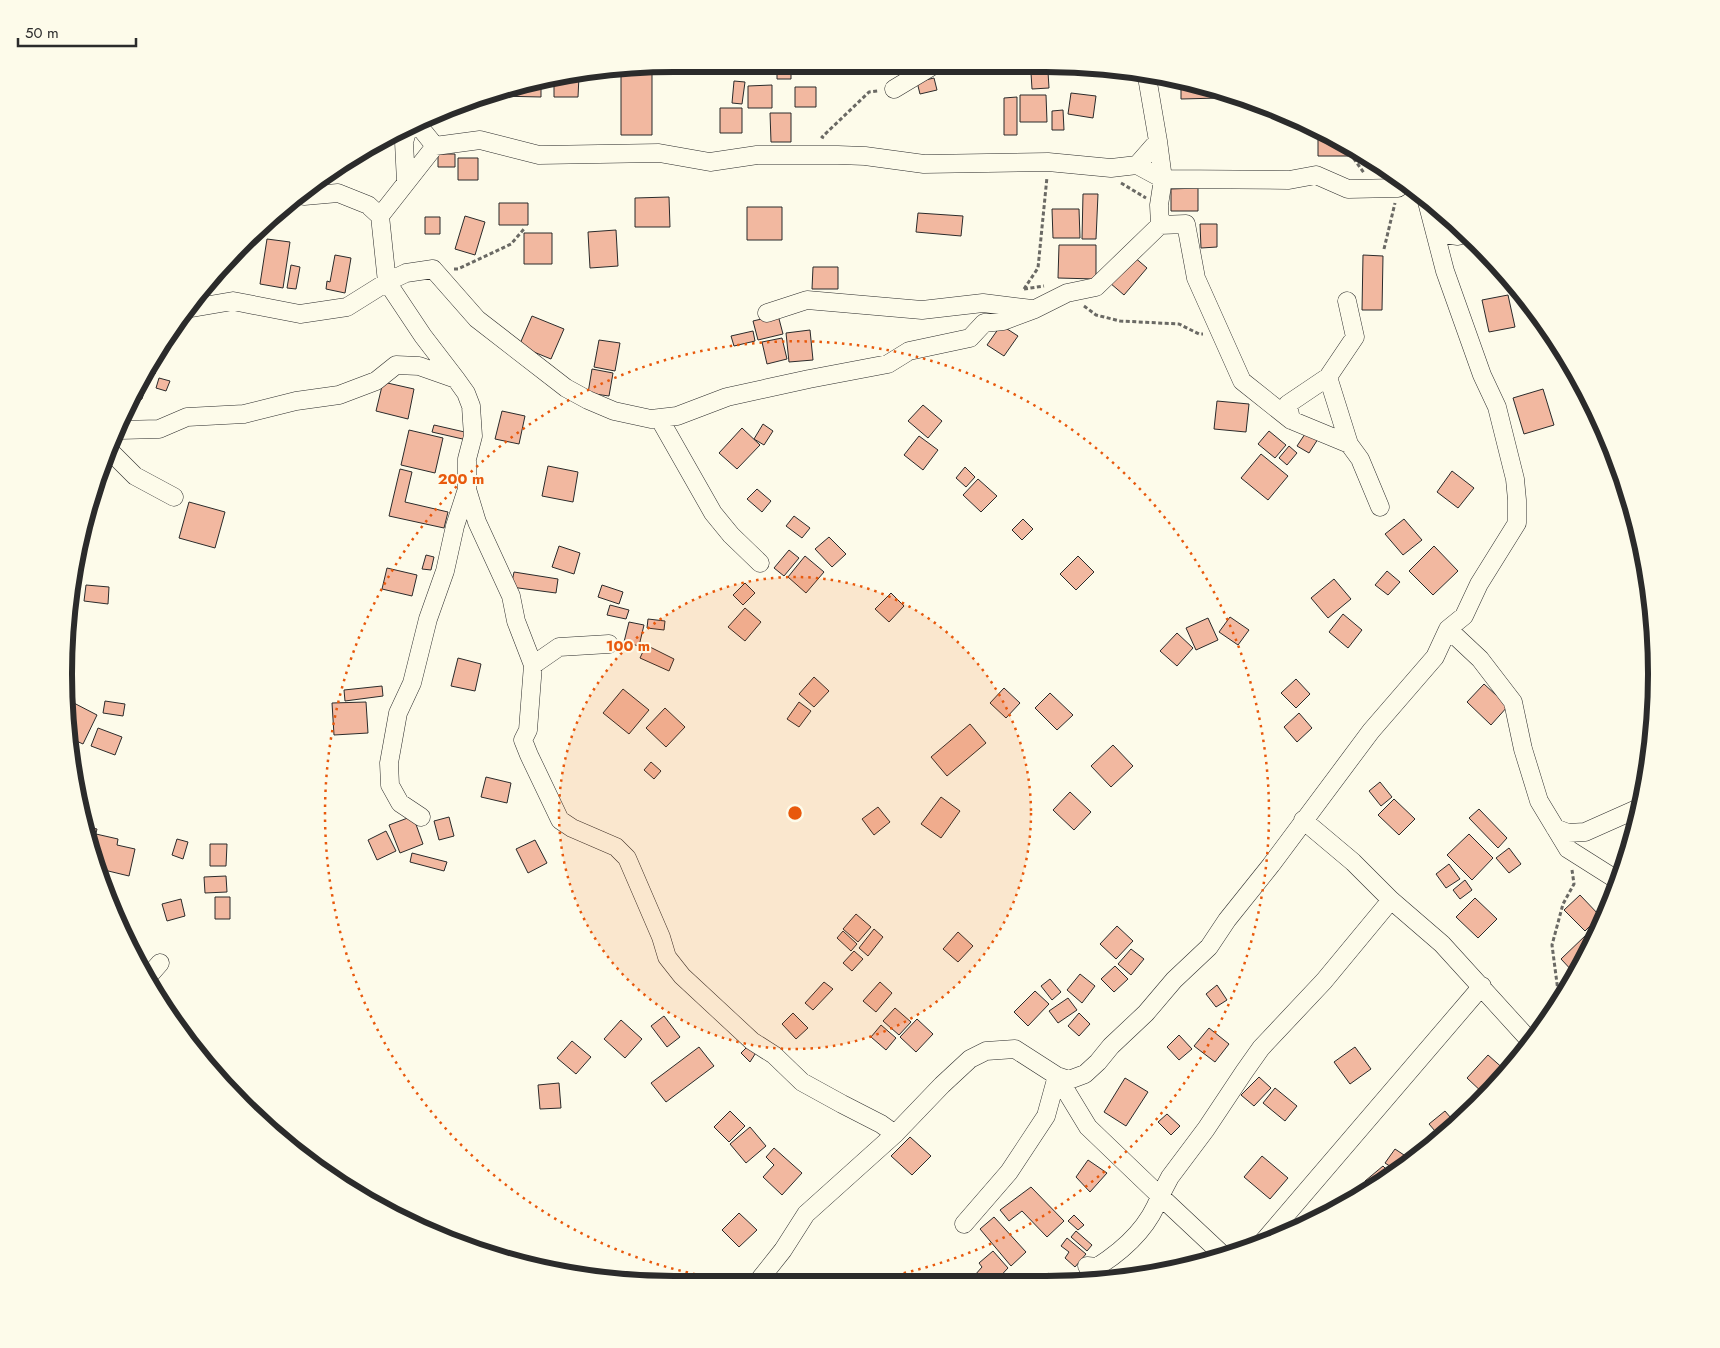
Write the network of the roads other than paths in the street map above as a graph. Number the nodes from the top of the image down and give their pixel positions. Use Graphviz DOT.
graph roads {
  1 [pos="922,72"];
  2 [pos="1148,82"];
  3 [pos="894,89"];
  4 [pos="421,129"];
  5 [pos="406,136"];
  6 [pos="1158,141"];
  7 [pos="435,146"];
  8 [pos="1137,165"];
  9 [pos="1164,179"];
  10 [pos="406,182"];
  11 [pos="1396,186"];
  12 [pos="310,195"];
  13 [pos="1429,211"];
  14 [pos="380,216"];
  15 [pos="1160,225"];
  16 [pos="1435,233"];
  17 [pos="1456,235"];
  18 [pos="387,282"];
  19 [pos="1346,301"];
  20 [pos="198,307"];
  21 [pos="1035,309"];
  22 [pos="767,313"];
  23 [pos="1328,377"];
  24 [pos="456,379"];
  25 [pos="1290,412"];
  26 [pos="659,418"];
  27 [pos="125,430"];
  28 [pos="1349,444"];
  29 [pos="114,455"];
  30 [pos="468,489"];
  31 [pos="174,497"];
  32 [pos="1380,507"];
  33 [pos="760,563"];
  34 [pos="1448,629"];
  35 [pos="609,644"];
  36 [pos="533,665"];
  37 [pos="1631,812"];
  38 [pos="421,817"];
  39 [pos="1303,820"];
  40 [pos="1555,828"];
  41 [pos="1612,877"];
  42 [pos="1391,900"];
  43 [pos="160,963"];
  44 [pos="152,972"];
  45 [pos="1482,986"];
  46 [pos="1526,1036"];
  47 [pos="1057,1076"];
  48 [pos="895,1134"];
  49 [pos="1160,1196"];
  50 [pos="964,1224"];
  51 [pos="1272,1232"];
  52 [pos="1218,1250"];
  53 [pos="1087,1266"];
  54 [pos="762,1276"];
  1 -- 3 [label="street"];
  2 -- 6 [label="street"];
  4 -- 7 [label="street"];
  5 -- 10 [label="street"];
  6 -- 8 [label="street"];
  6 -- 9 [label="street"];
  7 -- 8 [label="street"];
  7 -- 10 [label="street"];
  8 -- 9 [label="street"];
  9 -- 11 [label="street"];
  9 -- 15 [label="street"];
  10 -- 14 [label="street"];
  12 -- 14 [label="street"];
  13 -- 16 [label="street"];
  14 -- 18 [label="street"];
  15 -- 21 [label="street"];
  15 -- 25 [label="street"];
  16 -- 17 [label="street"];
  16 -- 34 [label="street"];
  18 -- 20 [label="street"];
  18 -- 24 [label="street"];
  18 -- 26 [label="street"];
  19 -- 23 [label="street"];
  21 -- 22 [label="street"];
  21 -- 26 [label="street"];
  23 -- 25 [label="street"];
  23 -- 28 [label="street"];
  24 -- 27 [label="street"];
  24 -- 30 [label="street"];
  25 -- 28 [label="street"];
  26 -- 33 [label="street"];
  28 -- 32 [label="street"];
  29 -- 31 [label="street"];
  30 -- 36 [label="street"];
  30 -- 38 [label="street"];
  34 -- 39 [label="street"];
  34 -- 40 [label="street"];
  35 -- 36 [label="street"];
  36 -- 48 [label="street"];
  37 -- 40 [label="street"];
  39 -- 42 [label="street"];
  39 -- 47 [label="street"];
  40 -- 41 [label="street"];
  42 -- 45 [label="street"];
  42 -- 49 [label="street"];
  43 -- 44 [label="street"];
  45 -- 46 [label="street"];
  45 -- 51 [label="street"];
  47 -- 48 [label="street"];
  47 -- 49 [label="street"];
  47 -- 50 [label="street"];
  48 -- 54 [label="street"];
  49 -- 52 [label="street"];
  49 -- 53 [label="street"];
}
